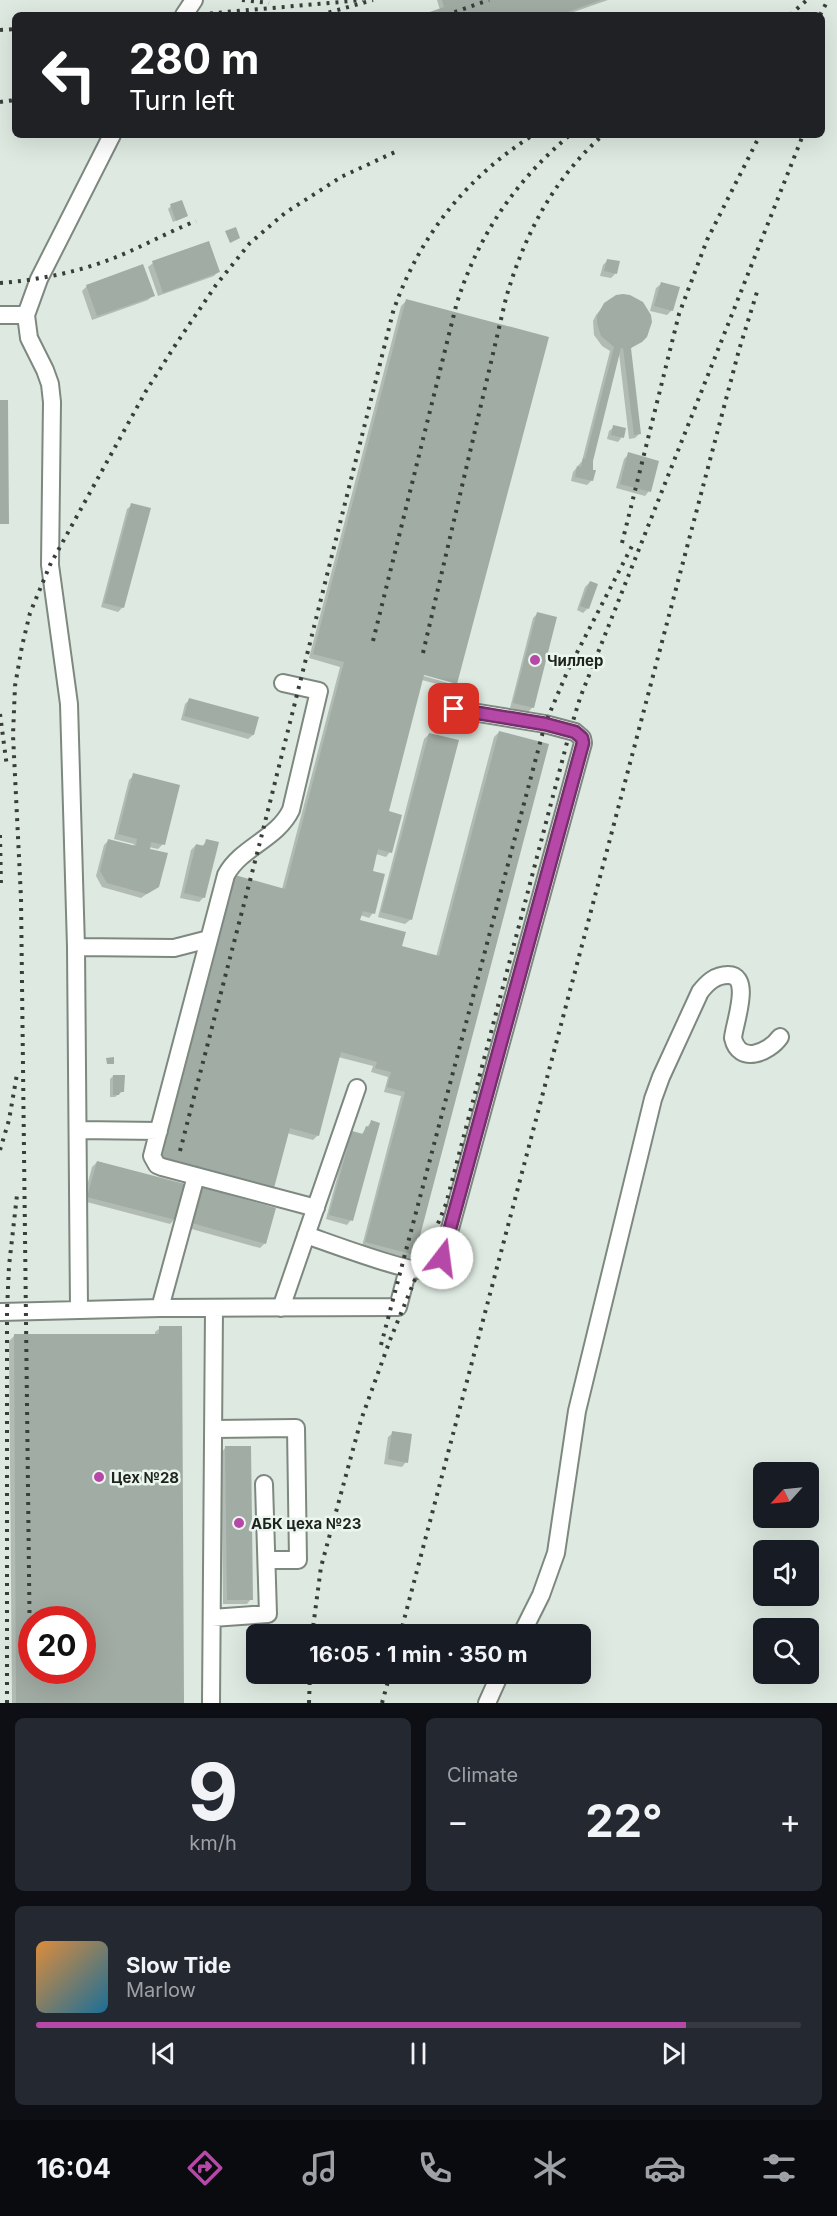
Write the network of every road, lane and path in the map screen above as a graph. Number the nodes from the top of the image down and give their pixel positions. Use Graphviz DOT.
graph roads {
  1 [pos="110,138"];
  2 [pos="0,315"];
  3 [pos="26,315"];
  4 [pos="283,682"];
  5 [pos="454,709"];
  6 [pos="209,939"];
  7 [pos="76,947"];
  8 [pos="780,1037"];
  9 [pos="357,1088"];
  10 [pos="78,1130"];
  11 [pos="159,1131"];
  12 [pos="196,1176"];
  13 [pos="316,1208"];
  14 [pos="306,1235"];
  15 [pos="408,1269"];
  16 [pos="160,1308"];
  17 [pos="281,1308"];
  18 [pos="79,1309"];
  19 [pos="214,1309"];
  20 [pos="0,1312"];
  21 [pos="214,1429"];
  22 [pos="264,1484"];
  23 [pos="267,1560"];
  24 [pos="212,1618"];
  25 [pos="526,1624"];
  26 [pos="496,1684"];
  27 [pos="211,1703"];
  28 [pos="487,1703"];
  1 -- 3 [label="street"];
  2 -- 3 [label="street"];
  3 -- 7 [label="street"];
  4 -- 6 [label="street"];
  5 -- 15 [label="street"];
  6 -- 7 [label="street"];
  6 -- 11 [label="street"];
  7 -- 10 [label="street"];
  8 -- 25 [label="street"];
  9 -- 13 [label="street"];
  10 -- 11 [label="street"];
  10 -- 18 [label="street"];
  11 -- 12 [label="street"];
  12 -- 13 [label="street"];
  12 -- 16 [label="street"];
  13 -- 14 [label="street"];
  14 -- 15 [label="street"];
  14 -- 17 [label="street"];
  15 -- 17 [label="street"];
  16 -- 18 [label="street"];
  16 -- 19 [label="street"];
  17 -- 19 [label="street"];
  18 -- 20 [label="street"];
  19 -- 21 [label="street"];
  21 -- 23 [label="street"];
  21 -- 24 [label="street"];
  22 -- 23 [label="street"];
  23 -- 24 [label="street"];
  24 -- 27 [label="street"];
  26 -- 28 [label="street"];
}
